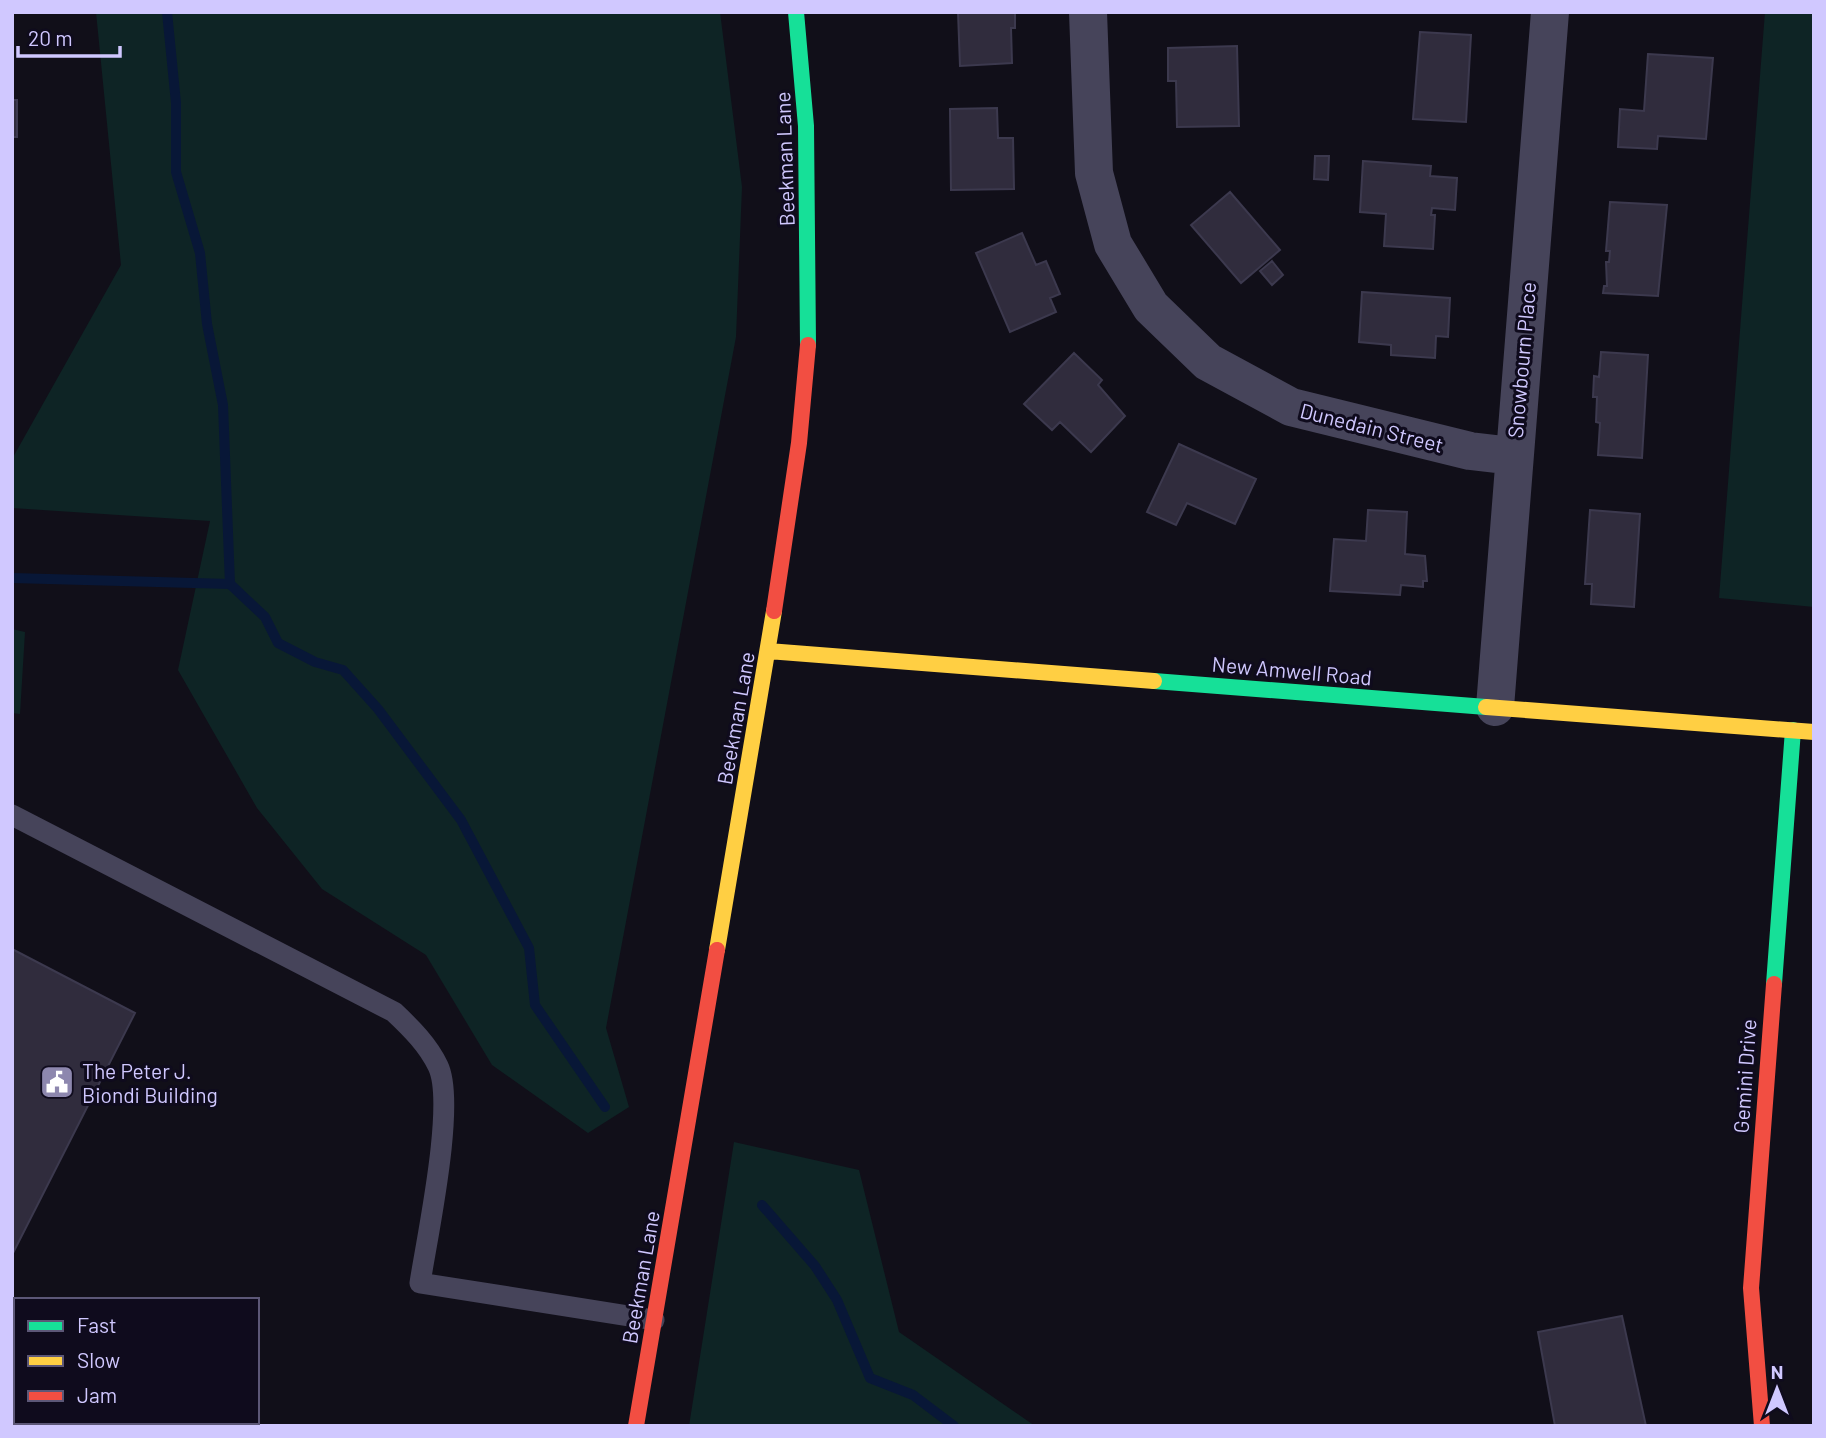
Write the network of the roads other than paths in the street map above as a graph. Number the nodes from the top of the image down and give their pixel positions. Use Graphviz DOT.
graph roads {
  1 [pos="796,12"];
  2 [pos="1088,12"];
  3 [pos="1550,12"];
  4 [pos="1513,456"];
  5 [pos="768,651"];
  6 [pos="1495,708"];
  7 [pos="1793,730"];
  8 [pos="1814,732"];
  9 [pos="12,815"];
  10 [pos="654,1320"];
  11 [pos="636,1426"];
  12 [pos="1762,1426"];
  1 -- 5 [label="street, Beekman Lane"];
  2 -- 4 [label="street, Dunedain Street"];
  3 -- 4 [label="street, Snowbourn Place"];
  4 -- 6 [label="street, Snowbourn Place"];
  5 -- 6 [label="street, New Amwell Road"];
  5 -- 10 [label="street, Beekman Lane"];
  6 -- 7 [label="street, New Amwell Road"];
  7 -- 8 [label="street, New Amwell Road"];
  7 -- 12 [label="street, Gemini Drive"];
  9 -- 10 [label="lane"];
  10 -- 11 [label="street, Beekman Lane"];
}
